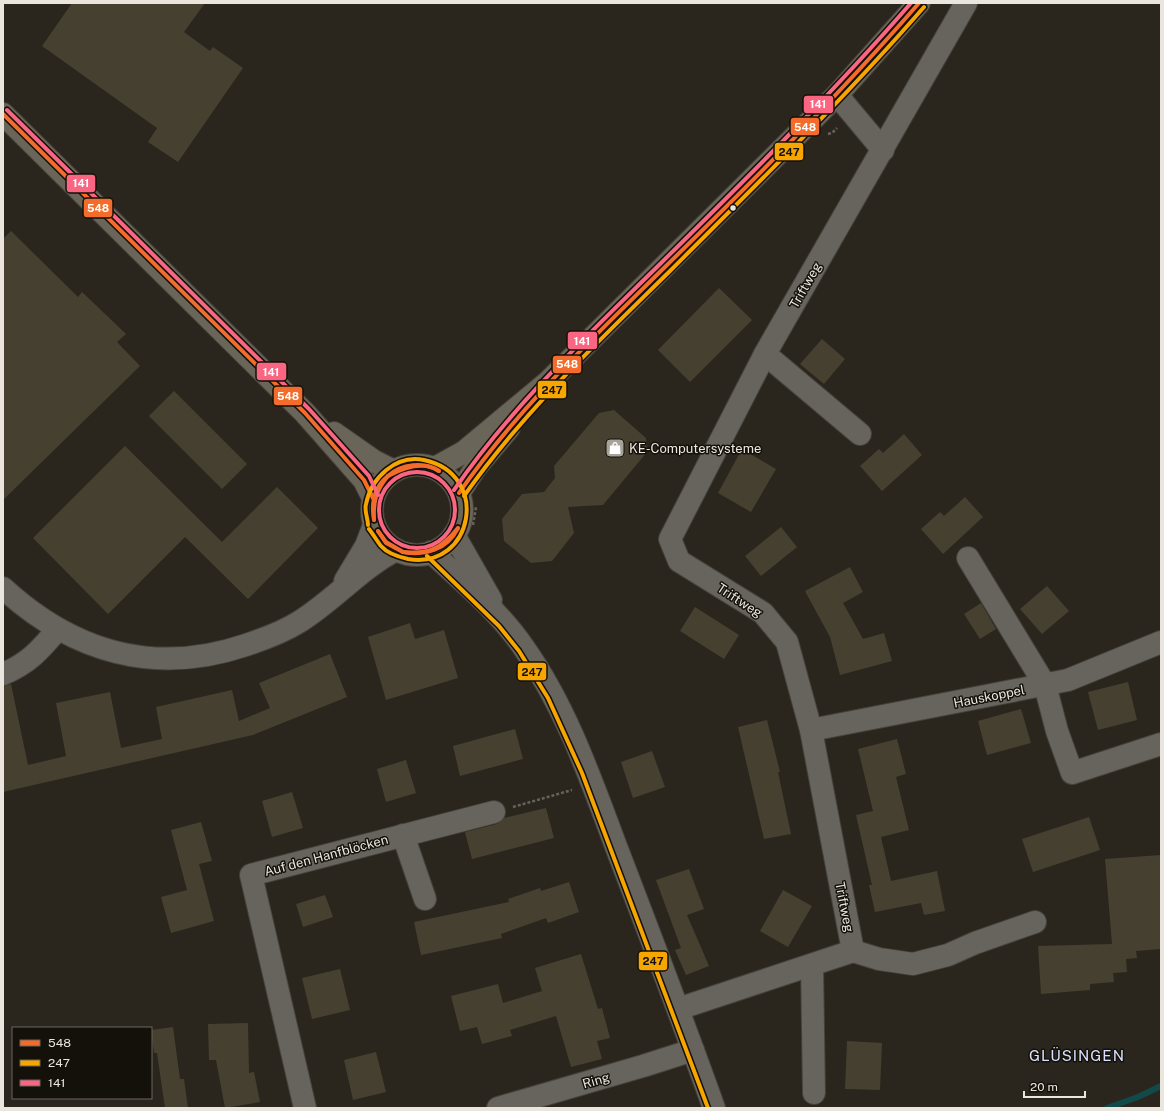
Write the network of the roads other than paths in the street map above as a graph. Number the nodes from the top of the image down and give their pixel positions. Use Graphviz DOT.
graph roads {
  1 [pos="919,3"];
  2 [pos="966,3"];
  3 [pos="837,95"];
  4 [pos="3,114"];
  5 [pos="883,150"];
  6 [pos="765,354"];
  7 [pos="548,382"];
  8 [pos="305,412"];
  9 [pos="860,434"];
  10 [pos="435,468"];
  11 [pos="394,471"];
  12 [pos="459,493"];
  13 [pos="373,498"];
  14 [pos="374,525"];
  15 [pos="454,535"];
  16 [pos="396,550"];
  17 [pos="431,552"];
  18 [pos="968,558"];
  19 [pos="3,588"];
  20 [pos="336,595"];
  21 [pos="502,620"];
  22 [pos="58,628"];
  23 [pos="1160,645"];
  24 [pos="3,674"];
  25 [pos="1045,685"];
  26 [pos="811,730"];
  27 [pos="1161,744"];
  28 [pos="494,812"];
  29 [pos="403,835"];
  30 [pos="425,899"];
  31 [pos="1035,922"];
  32 [pos="853,951"];
  33 [pos="812,964"];
  34 [pos="678,1009"];
  35 [pos="693,1050"];
  36 [pos="814,1093"];
  37 [pos="305,1108"];
  38 [pos="498,1108"];
  39 [pos="714,1108"];
  1 -- 3 [label="main road"];
  2 -- 5 [label="street, Triftweg"];
  3 -- 5 [label="street"];
  3 -- 7 [label="main road"];
  4 -- 8 [label="main road"];
  5 -- 6 [label="street, Triftweg"];
  6 -- 9 [label="street"];
  6 -- 26 [label="street, Triftweg"];
  7 -- 10 [label="main road"];
  7 -- 12 [label="main road"];
  8 -- 11 [label="main road"];
  8 -- 13 [label="main road"];
  10 -- 11 [label="main road"];
  10 -- 12 [label="main road"];
  11 -- 13 [label="main road"];
  12 -- 15 [label="main road"];
  13 -- 14 [label="main road"];
  14 -- 16 [label="main road"];
  14 -- 20 [label="street"];
  15 -- 17 [label="main road"];
  15 -- 21 [label="street"];
  16 -- 17 [label="main road"];
  16 -- 20 [label="street"];
  17 -- 21 [label="street"];
  18 -- 25 [label="street"];
  19 -- 22 [label="street"];
  20 -- 22 [label="street"];
  21 -- 34 [label="street"];
  22 -- 24 [label="street"];
  23 -- 25 [label="street, Hauskoppel"];
  25 -- 26 [label="street, Hauskoppel"];
  25 -- 27 [label="street"];
  26 -- 32 [label="street, Triftweg"];
  28 -- 29 [label="street, Auf den Hanfblöcken"];
  29 -- 30 [label="street"];
  29 -- 37 [label="street, Auf den Hanfblöcken"];
  31 -- 32 [label="street"];
  32 -- 33 [label="street, Triftweg"];
  33 -- 34 [label="street, Triftweg"];
  33 -- 36 [label="street"];
  34 -- 35 [label="street"];
  35 -- 38 [label="street, Ring"];
  35 -- 39 [label="street"];
}
